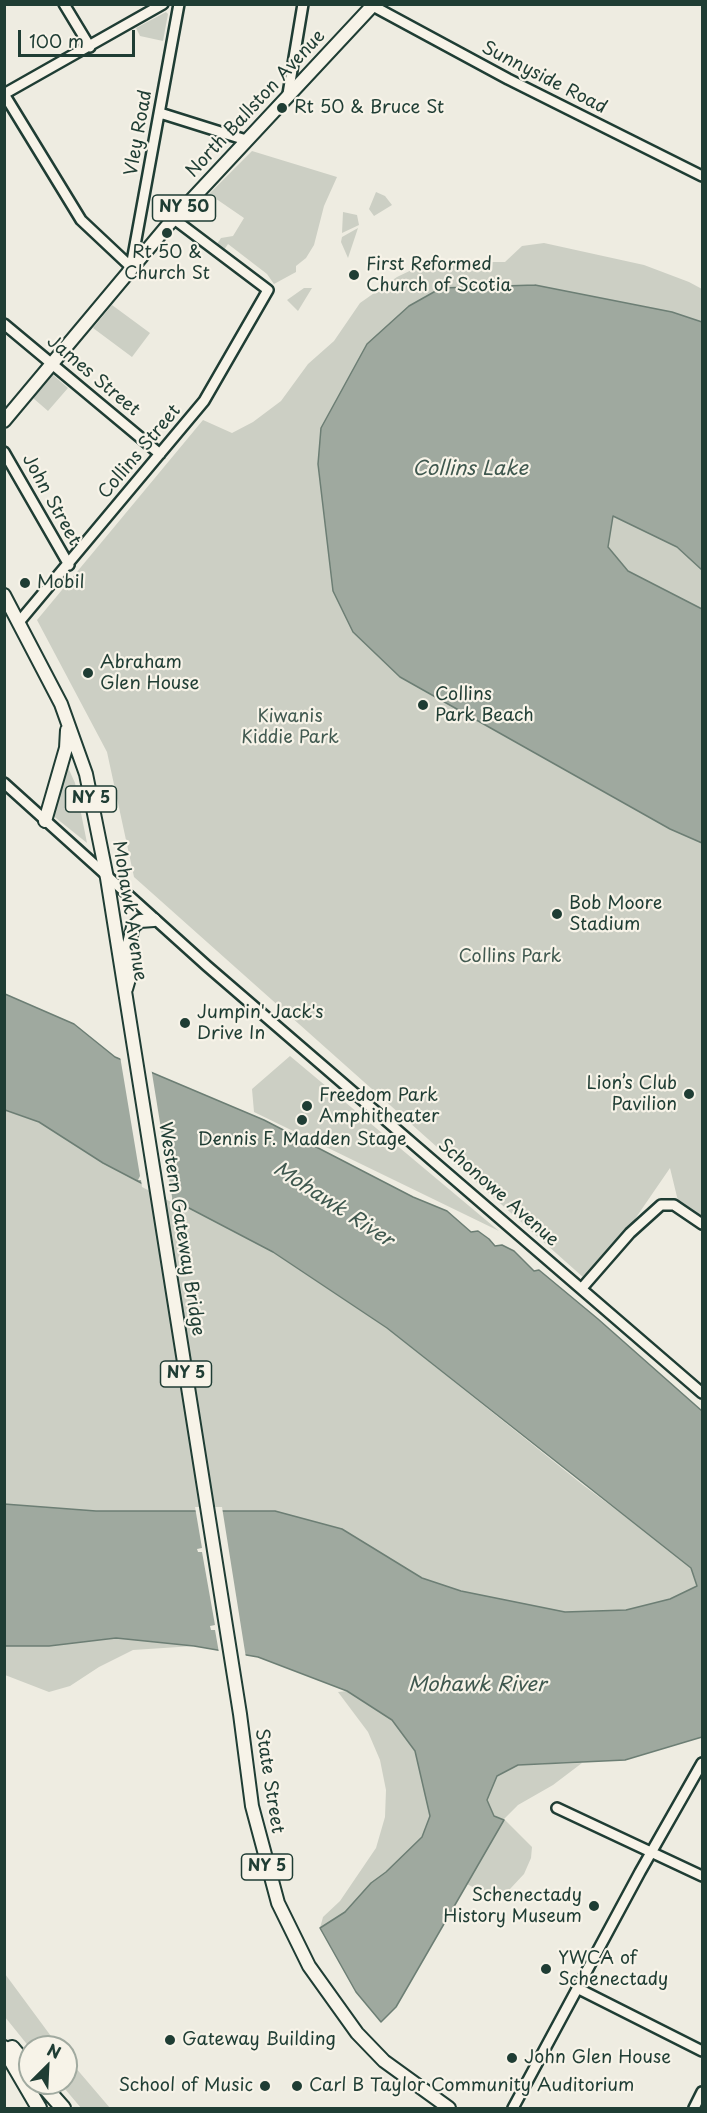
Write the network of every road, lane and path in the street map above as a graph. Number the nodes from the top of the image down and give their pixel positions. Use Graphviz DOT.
graph roads {
  1 [pos="64,4"];
  2 [pos="163,4"];
  3 [pos="178,4"];
  4 [pos="303,4"];
  5 [pos="374,5"];
  6 [pos="90,47"];
  7 [pos="4,94"];
  8 [pos="288,94"];
  9 [pos="160,113"];
  10 [pos="246,140"];
  11 [pos="702,176"];
  12 [pos="174,219"];
  13 [pos="131,267"];
  14 [pos="4,324"];
  15 [pos="52,364"];
  16 [pos="4,421"];
  17 [pos="4,452"];
  18 [pos="160,454"];
  19 [pos="69,565"];
  20 [pos="4,596"];
  21 [pos="19,622"];
  22 [pos="68,723"];
  23 [pos="4,783"];
  24 [pos="45,821"];
  25 [pos="107,878"];
  26 [pos="154,920"];
  27 [pos="124,996"];
  28 [pos="132,1035"];
  29 [pos="702,1224"];
  30 [pos="582,1288"];
  31 [pos="702,1393"];
  32 [pos="240,1714"];
  33 [pos="702,1763"];
  34 [pos="557,1808"];
  35 [pos="651,1852"];
  36 [pos="702,1876"];
  37 [pos="577,1988"];
  38 [pos="4,2039"];
  39 [pos="4,2048"];
  40 [pos="702,2051"];
  41 [pos="18,2056"];
  42 [pos="702,2092"];
  43 [pos="51,2095"];
  44 [pos="39,2109"];
  45 [pos="63,2109"];
  46 [pos="449,2109"];
  47 [pos="513,2109"];
  48 [pos="694,2109"];
  1 -- 6 [label="street"];
  2 -- 6 [label="street"];
  3 -- 9 [label="street, Vley Road"];
  4 -- 8 [label="street"];
  5 -- 8 [label="main road, North Ballston Avenue / NY 50"];
  5 -- 11 [label="street, Sunnyside Road"];
  6 -- 7 [label="street"];
  7 -- 13 [label="street"];
  8 -- 10 [label="main road, North Ballston Avenue / NY 50"];
  9 -- 10 [label="street"];
  9 -- 13 [label="street, Vley Road"];
  10 -- 12 [label="main road, North Ballston Avenue / NY 50"];
  12 -- 13 [label="main road, North Ballston Avenue / NY 50"];
  12 -- 18 [label="street, Collins Street"];
  13 -- 15 [label="main road, North Ballston Avenue / NY 50"];
  14 -- 15 [label="street, James Street"];
  15 -- 16 [label="main road, North Ballston Avenue / NY 50"];
  15 -- 18 [label="street, James Street"];
  17 -- 19 [label="street, John Street"];
  18 -- 19 [label="street, Collins Street"];
  19 -- 21 [label="street, Collins Street"];
  20 -- 21 [label="main road, Mohawk Avenue / NY 5"];
  21 -- 22 [label="main road, Mohawk Avenue / NY 5"];
  22 -- 24 [label="main road"];
  22 -- 25 [label="main road, Mohawk Avenue / NY 5"];
  23 -- 24 [label="street, Schonowe Avenue"];
  24 -- 25 [label="street, Schonowe Avenue"];
  25 -- 26 [label="street, Schonowe Avenue"];
  25 -- 27 [label="main road, Mohawk Avenue / NY 5"];
  26 -- 27 [label="main road"];
  26 -- 30 [label="street, Schonowe Avenue"];
  27 -- 28 [label="main road, Mohawk Avenue / NY 5"];
  28 -- 32 [label="main road, Western Gateway Bridge / NY 5"];
  29 -- 30 [label="street"];
  30 -- 31 [label="street, Schonowe Avenue"];
  32 -- 46 [label="main road, State Street / NY 5"];
  33 -- 35 [label="street"];
  34 -- 35 [label="street"];
  35 -- 36 [label="street"];
  35 -- 37 [label="street"];
  37 -- 40 [label="street"];
  37 -- 47 [label="street"];
  38 -- 41 [label="highway"];
  39 -- 44 [label="highway"];
  42 -- 48 [label="street"];
  43 -- 45 [label="highway"];
}
